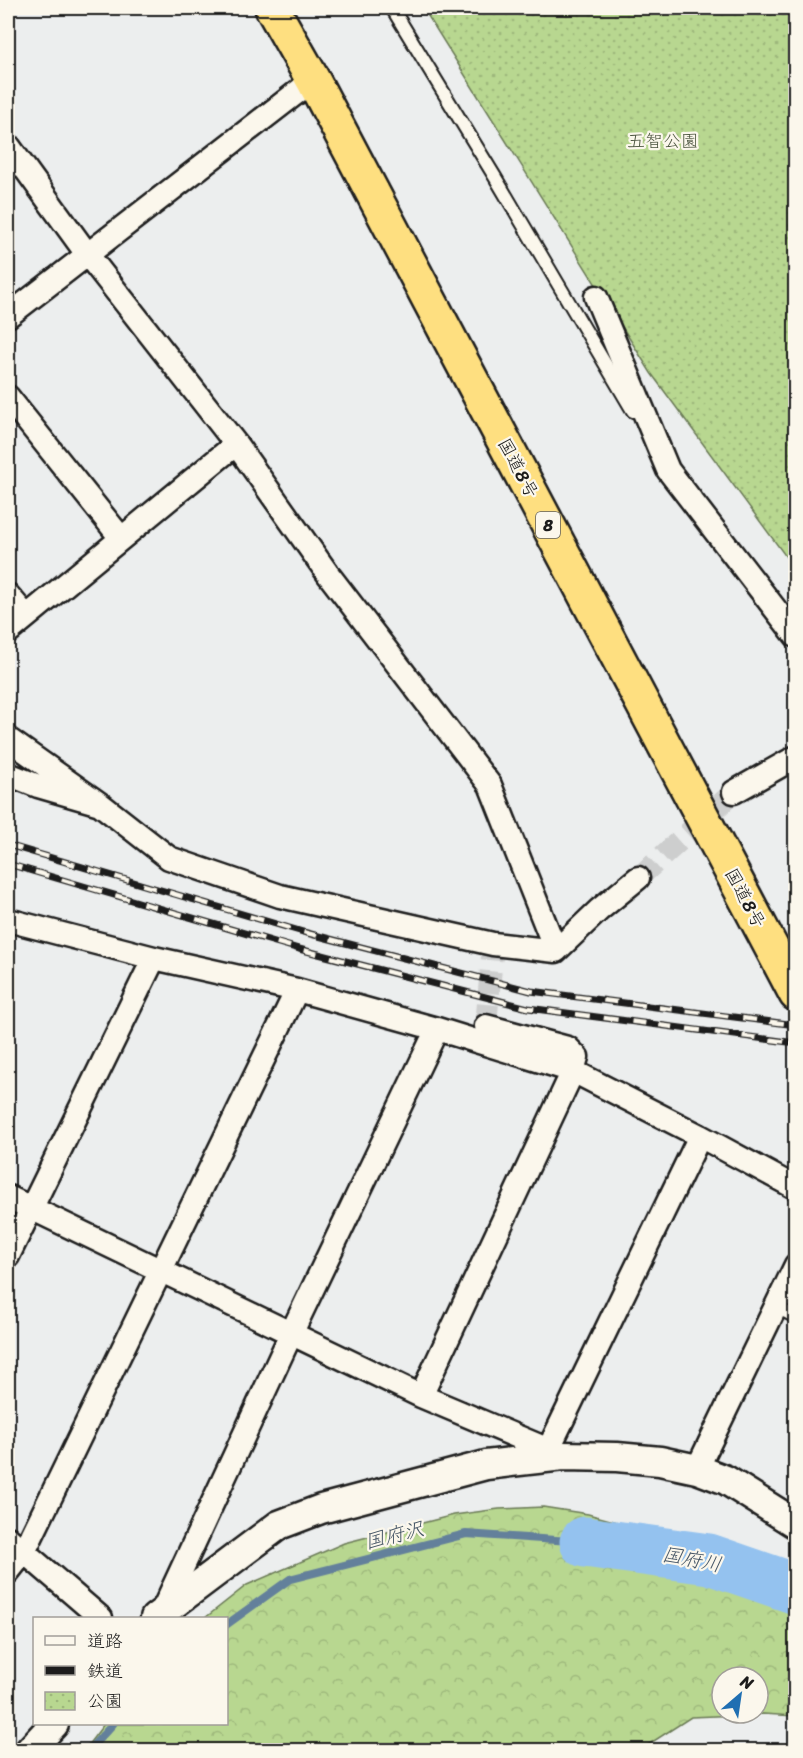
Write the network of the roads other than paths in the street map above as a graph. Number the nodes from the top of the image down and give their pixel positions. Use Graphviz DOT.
graph roads {
  1 [pos="272,8"];
  2 [pos="392,8"];
  3 [pos="313,80"];
  4 [pos="8,145"];
  5 [pos="87,254"];
  6 [pos="596,297"];
  7 [pos="8,316"];
  8 [pos="8,398"];
  9 [pos="237,444"];
  10 [pos="668,470"];
  11 [pos="121,538"];
  12 [pos="8,595"];
  13 [pos="26,616"];
  14 [pos="8,632"];
  15 [pos="795,636"];
  16 [pos="8,739"];
  17 [pos="795,757"];
  18 [pos="8,774"];
  19 [pos="734,792"];
  20 [pos="100,804"];
  21 [pos="638,878"];
  22 [pos="10,927"];
  23 [pos="556,951"];
  24 [pos="154,958"];
  25 [pos="789,982"];
  26 [pos="297,990"];
  27 [pos="486,1026"];
  28 [pos="437,1029"];
  29 [pos="573,1071"];
  30 [pos="699,1136"];
  31 [pos="795,1188"];
  32 [pos="8,1197"];
  33 [pos="31,1208"];
  34 [pos="8,1256"];
  35 [pos="795,1265"];
  36 [pos="161,1271"];
  37 [pos="786,1312"];
  38 [pos="291,1334"];
  39 [pos="421,1396"];
  40 [pos="556,1453"];
  41 [pos="697,1469"];
  42 [pos="795,1524"];
  43 [pos="16,1545"];
  44 [pos="8,1572"];
  45 [pos="158,1616"];
  46 [pos="100,1617"];
  47 [pos="53,1725"];
  48 [pos="30,1750"];
  1 -- 3 [label="highway, 国道8号 / 8"];
  2 -- 10 [label="lane"];
  3 -- 5 [label="street"];
  3 -- 25 [label="highway, 国道8号 / 8"];
  4 -- 5 [label="street"];
  5 -- 7 [label="street"];
  5 -- 9 [label="street"];
  6 -- 10 [label="street"];
  8 -- 11 [label="street"];
  9 -- 11 [label="street"];
  9 -- 23 [label="street"];
  10 -- 15 [label="street"];
  11 -- 13 [label="street"];
  12 -- 13 [label="street"];
  13 -- 14 [label="street"];
  16 -- 20 [label="street"];
  17 -- 19 [label="street"];
  18 -- 20 [label="street"];
  20 -- 23 [label="street"];
  21 -- 23 [label="street"];
  22 -- 24 [label="street"];
  24 -- 26 [label="street"];
  24 -- 33 [label="street"];
  26 -- 28 [label="street"];
  26 -- 36 [label="street"];
  27 -- 29 [label="street"];
  28 -- 29 [label="street"];
  28 -- 38 [label="street"];
  29 -- 30 [label="street"];
  29 -- 39 [label="street"];
  30 -- 31 [label="street"];
  30 -- 40 [label="street"];
  32 -- 33 [label="street"];
  33 -- 34 [label="street"];
  33 -- 36 [label="street"];
  35 -- 37 [label="street"];
  36 -- 38 [label="street"];
  36 -- 43 [label="street"];
  37 -- 41 [label="street"];
  38 -- 39 [label="street"];
  38 -- 45 [label="street"];
  39 -- 40 [label="street"];
  40 -- 41 [label="street"];
  40 -- 45 [label="street"];
  41 -- 42 [label="street"];
  43 -- 44 [label="street"];
  43 -- 46 [label="street"];
  47 -- 48 [label="street"];
}
